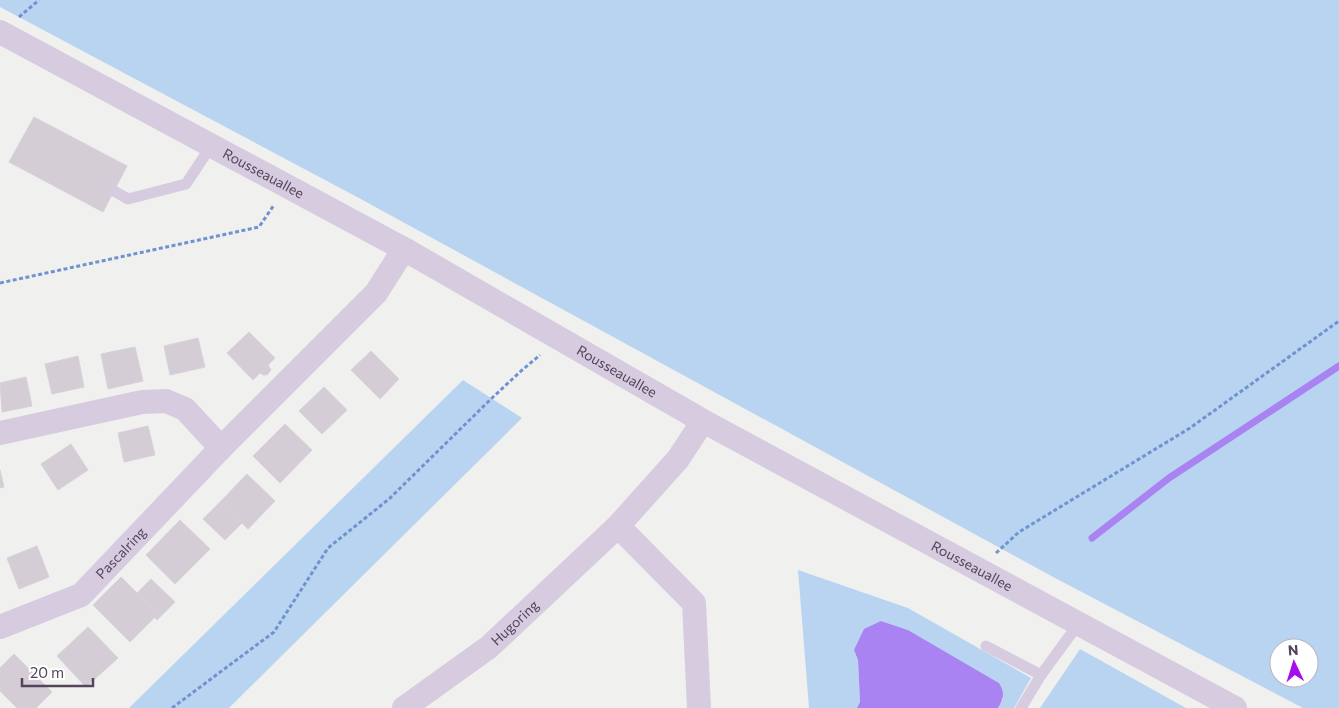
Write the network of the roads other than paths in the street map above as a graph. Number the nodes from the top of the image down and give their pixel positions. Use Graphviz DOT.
graph roads {
  1 [pos="6,27"];
  2 [pos="211,146"];
  3 [pos="114,191"];
  4 [pos="404,249"];
  5 [pos="703,421"];
  6 [pos="0,433"];
  7 [pos="221,448"];
  8 [pos="618,526"];
  9 [pos="1079,623"];
  10 [pos="0,627"];
  11 [pos="986,646"];
  12 [pos="1041,675"];
  13 [pos="413,705"];
  14 [pos="699,708"];
  15 [pos="1021,708"];
  16 [pos="1235,708"];
  1 -- 2 [label="street, Rousseauallee"];
  2 -- 3 [label="lane"];
  2 -- 4 [label="street, Rousseauallee"];
  4 -- 5 [label="street, Rousseauallee"];
  4 -- 7 [label="street, Pascalring"];
  5 -- 8 [label="street, Hugoring"];
  5 -- 9 [label="street, Rousseauallee"];
  6 -- 7 [label="street"];
  7 -- 10 [label="street, Pascalring"];
  8 -- 13 [label="street, Hugoring"];
  8 -- 14 [label="street"];
  9 -- 12 [label="lane"];
  9 -- 16 [label="street, Rousseauallee"];
  11 -- 12 [label="lane"];
  12 -- 15 [label="lane"];
}
